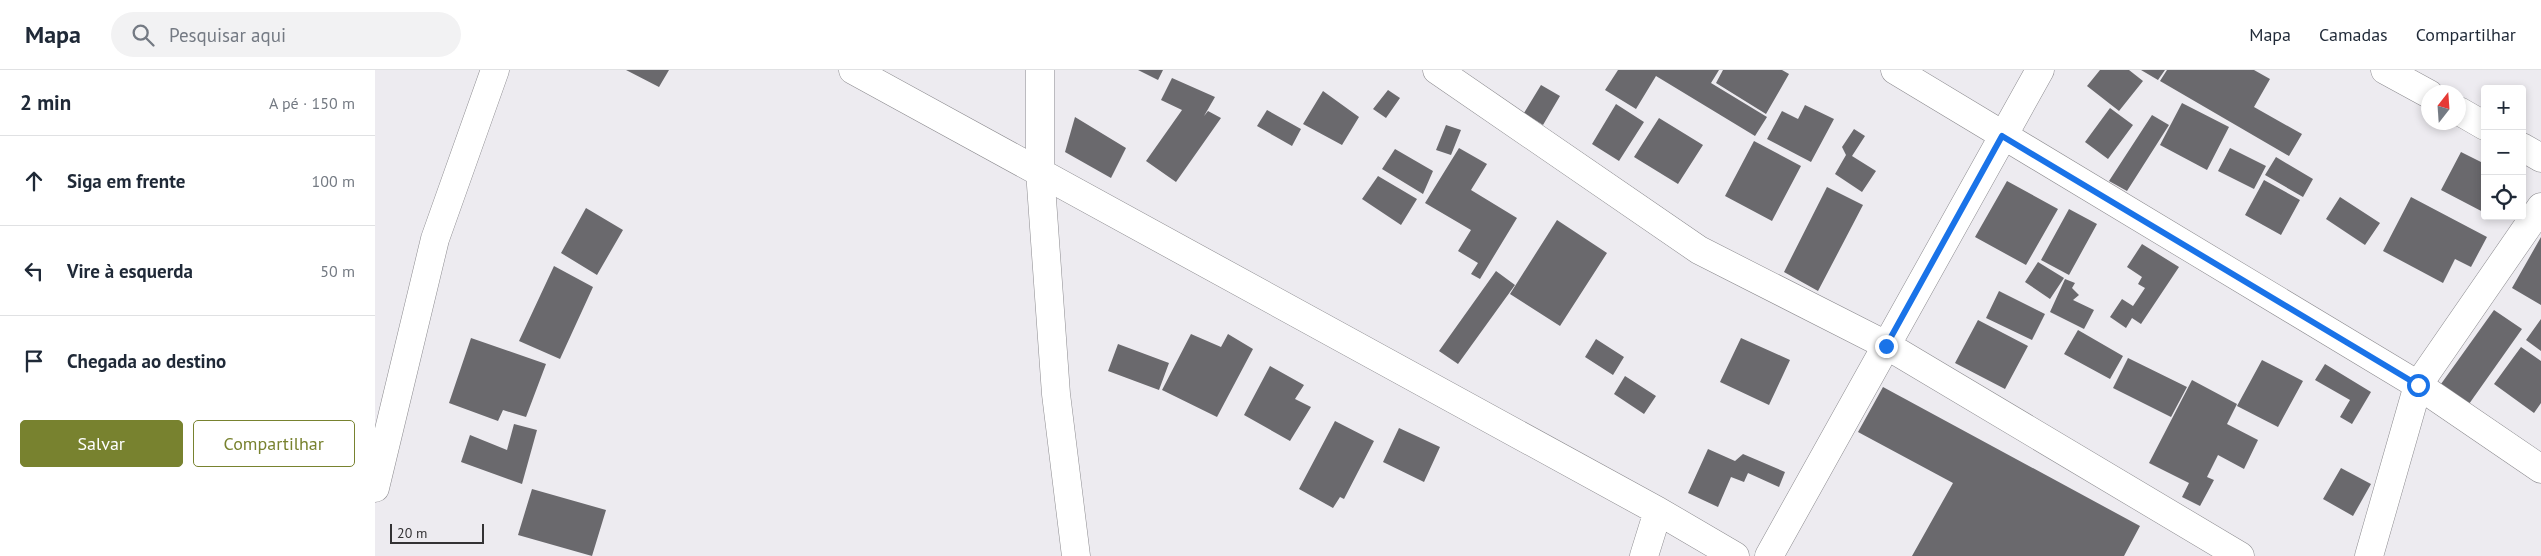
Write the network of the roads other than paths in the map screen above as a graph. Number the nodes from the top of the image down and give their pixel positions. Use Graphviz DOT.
graph roads {
  1 [pos="495,70"];
  2 [pos="853,70"];
  3 [pos="1040,70"];
  4 [pos="1437,70"];
  5 [pos="1895,70"];
  6 [pos="2040,70"];
  7 [pos="2385,70"];
  8 [pos="2421,90"];
  9 [pos="2466,115"];
  10 [pos="2481,124"];
  11 [pos="2002,136"];
  12 [pos="2526,149"];
  13 [pos="2541,158"];
  14 [pos="1040,171"];
  15 [pos="2541,207"];
  16 [pos="1886,346"];
  17 [pos="2418,385"];
  18 [pos="2541,469"];
  19 [pos="375,488"];
  20 [pos="1658,511"];
  21 [pos="1076,556"];
  22 [pos="1644,556"];
  23 [pos="1735,556"];
  24 [pos="1769,556"];
  25 [pos="2240,556"];
  26 [pos="2369,556"];
  1 -- 19 [label="street"];
  2 -- 14 [label="street"];
  3 -- 14 [label="street"];
  4 -- 16 [label="street"];
  5 -- 11 [label="street"];
  6 -- 11 [label="street"];
  7 -- 8 [label="street"];
  9 -- 10 [label="street"];
  11 -- 16 [label="street"];
  11 -- 17 [label="street"];
  12 -- 13 [label="street"];
  14 -- 20 [label="street"];
  14 -- 21 [label="street"];
  15 -- 17 [label="street"];
  16 -- 24 [label="street"];
  16 -- 25 [label="street"];
  17 -- 18 [label="street"];
  17 -- 26 [label="street"];
  20 -- 22 [label="street"];
  20 -- 23 [label="street"];
}
